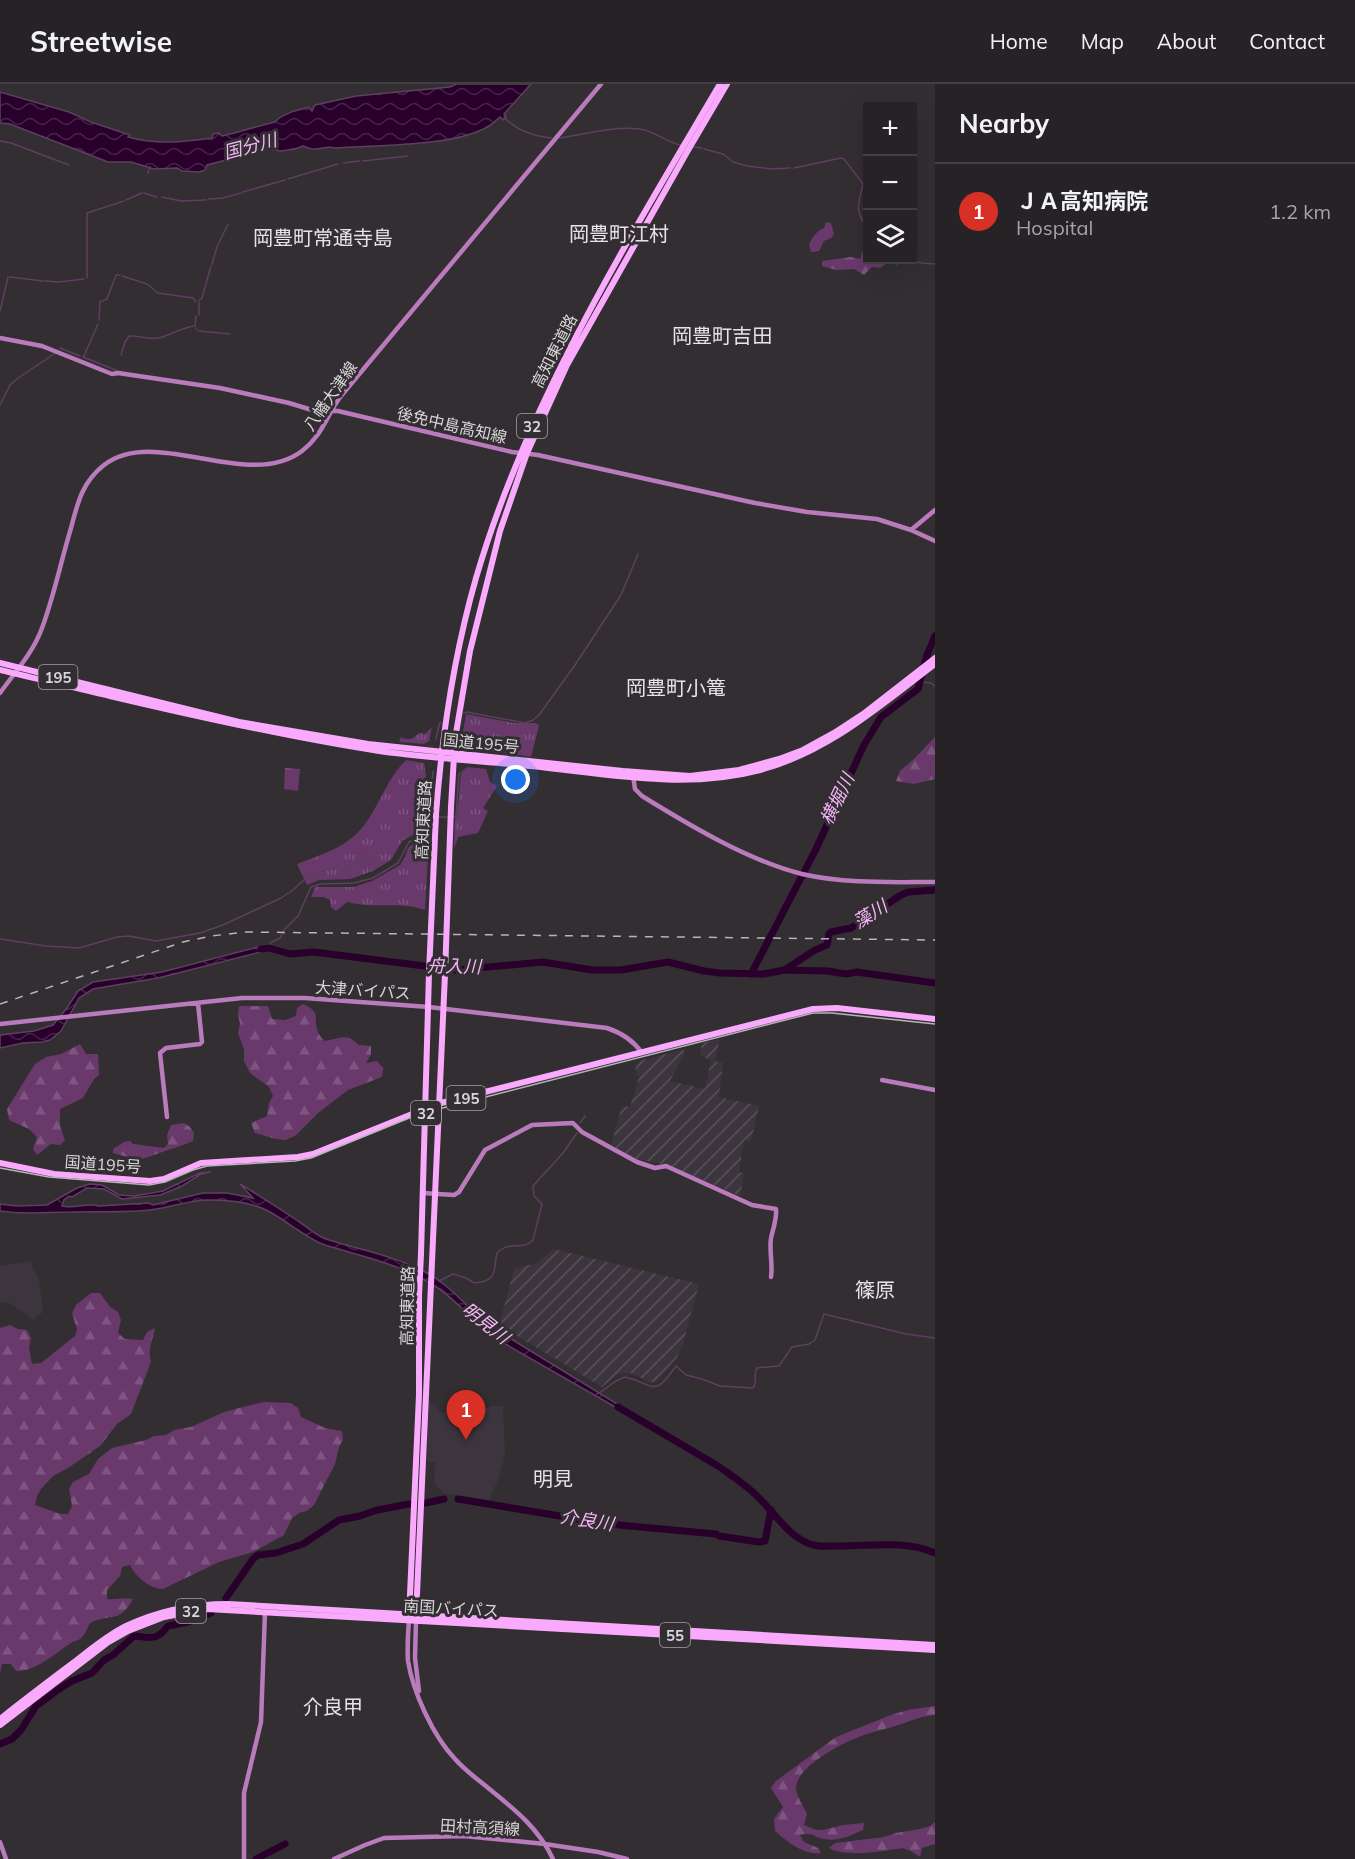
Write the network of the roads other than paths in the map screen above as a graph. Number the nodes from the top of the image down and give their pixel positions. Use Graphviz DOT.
graph roads {
  1 [pos="601,84"];
  2 [pos="720,84"];
  3 [pos="727,84"];
  4 [pos="690,140"];
  5 [pos="0,338"];
  6 [pos="331,410"];
  7 [pos="524,453"];
  8 [pos="935,510"];
  9 [pos="911,530"];
  10 [pos="935,541"];
  11 [pos="935,658"];
  12 [pos="0,663"];
  13 [pos="930,666"];
  14 [pos="0,670"];
  15 [pos="17,670"];
  16 [pos="0,693"];
  17 [pos="441,755"];
  18 [pos="455,756"];
  19 [pos="633,775"];
  20 [pos="935,882"];
  21 [pos="198,1003"];
  22 [pos="429,1007"];
  23 [pos="442,1008"];
  24 [pos="935,1018"];
  25 [pos="0,1024"];
  26 [pos="642,1053"];
  27 [pos="882,1080"];
  28 [pos="935,1090"];
  29 [pos="437,1104"];
  30 [pos="426,1108"];
  31 [pos="167,1117"];
  32 [pos="0,1163"];
  33 [pos="423,1193"];
  34 [pos="435,1194"];
  35 [pos="771,1277"];
  36 [pos="266,1610"];
  37 [pos="412,1617"];
  38 [pos="935,1645"];
  39 [pos="935,1650"];
  40 [pos="0,1719"];
  41 [pos="0,1725"];
  42 [pos="0,1842"];
  43 [pos="545,1844"];
  44 [pos="6,1859"];
  45 [pos="244,1859"];
  46 [pos="334,1859"];
  47 [pos="553,1859"];
  48 [pos="627,1859"];
  1 -- 6 [label="main road, 八幡大津線"];
  2 -- 4 [label="highway, 高知東道路 / 32"];
  3 -- 4 [label="highway, 高知東道路 / 32"];
  4 -- 7 [label="highway, 高知東道路 / 32"];
  5 -- 6 [label="main road, 後免中島高知線"];
  6 -- 7 [label="main road, 後免中島高知線"];
  6 -- 15 [label="main road, 八幡大津線"];
  7 -- 9 [label="main road, 後免中島高知線"];
  7 -- 17 [label="highway, 高知東道路 / 32"];
  7 -- 18 [label="highway, 高知東道路 / 32"];
  8 -- 9 [label="main road"];
  9 -- 10 [label="main road, 後免中島高知線"];
  11 -- 13 [label="highway, 国道195号 / 195"];
  12 -- 15 [label="highway, 国道195号 / 195"];
  13 -- 19 [label="highway, 国道195号 / 195"];
  14 -- 15 [label="highway, 国道195号 / 195"];
  15 -- 16 [label="main road, 八幡大津線"];
  15 -- 17 [label="highway, 国道195号 / 195"];
  17 -- 18 [label="highway, 国道195号 / 195"];
  17 -- 22 [label="highway, 高知東道路 / 32, bridge"];
  18 -- 19 [label="highway, 国道195号 / 195"];
  18 -- 23 [label="highway, 高知東道路 / 32, bridge"];
  19 -- 20 [label="main road"];
  21 -- 22 [label="main road, 大津バイパス"];
  21 -- 25 [label="main road, 大津バイパス"];
  21 -- 31 [label="main road"];
  22 -- 23 [label="main road, 大津バイパス"];
  22 -- 30 [label="highway, 高知東道路 / 32"];
  23 -- 26 [label="main road, 大津バイパス"];
  23 -- 29 [label="highway, 高知東道路 / 32"];
  24 -- 26 [label="highway, 国道195号 / 195"];
  26 -- 29 [label="highway, 国道195号 / 195"];
  27 -- 28 [label="main road"];
  29 -- 30 [label="highway, 国道195号 / 195"];
  29 -- 34 [label="highway, 高知東道路 / 32"];
  30 -- 32 [label="highway, 国道195号 / 195"];
  30 -- 33 [label="highway, 高知東道路 / 32"];
  33 -- 34 [label="main road"];
  33 -- 37 [label="highway, 高知東道路 / 32"];
  34 -- 35 [label="main road"];
  34 -- 37 [label="highway, 高知東道路 / 32"];
  36 -- 37 [label="highway, 南国バイパス / 32"];
  36 -- 40 [label="highway, 南国バイパス / 32"];
  36 -- 41 [label="highway, 南国バイパス / 32"];
  36 -- 45 [label="main road"];
  37 -- 38 [label="highway, 南国バイパス / 55"];
  37 -- 39 [label="highway, 南国バイパス / 55"];
  37 -- 43 [label="main road"];
  42 -- 44 [label="main road"];
  43 -- 46 [label="main road, 田村高須線"];
  43 -- 47 [label="main road"];
  43 -- 48 [label="main road, 田村高須線"];
}
